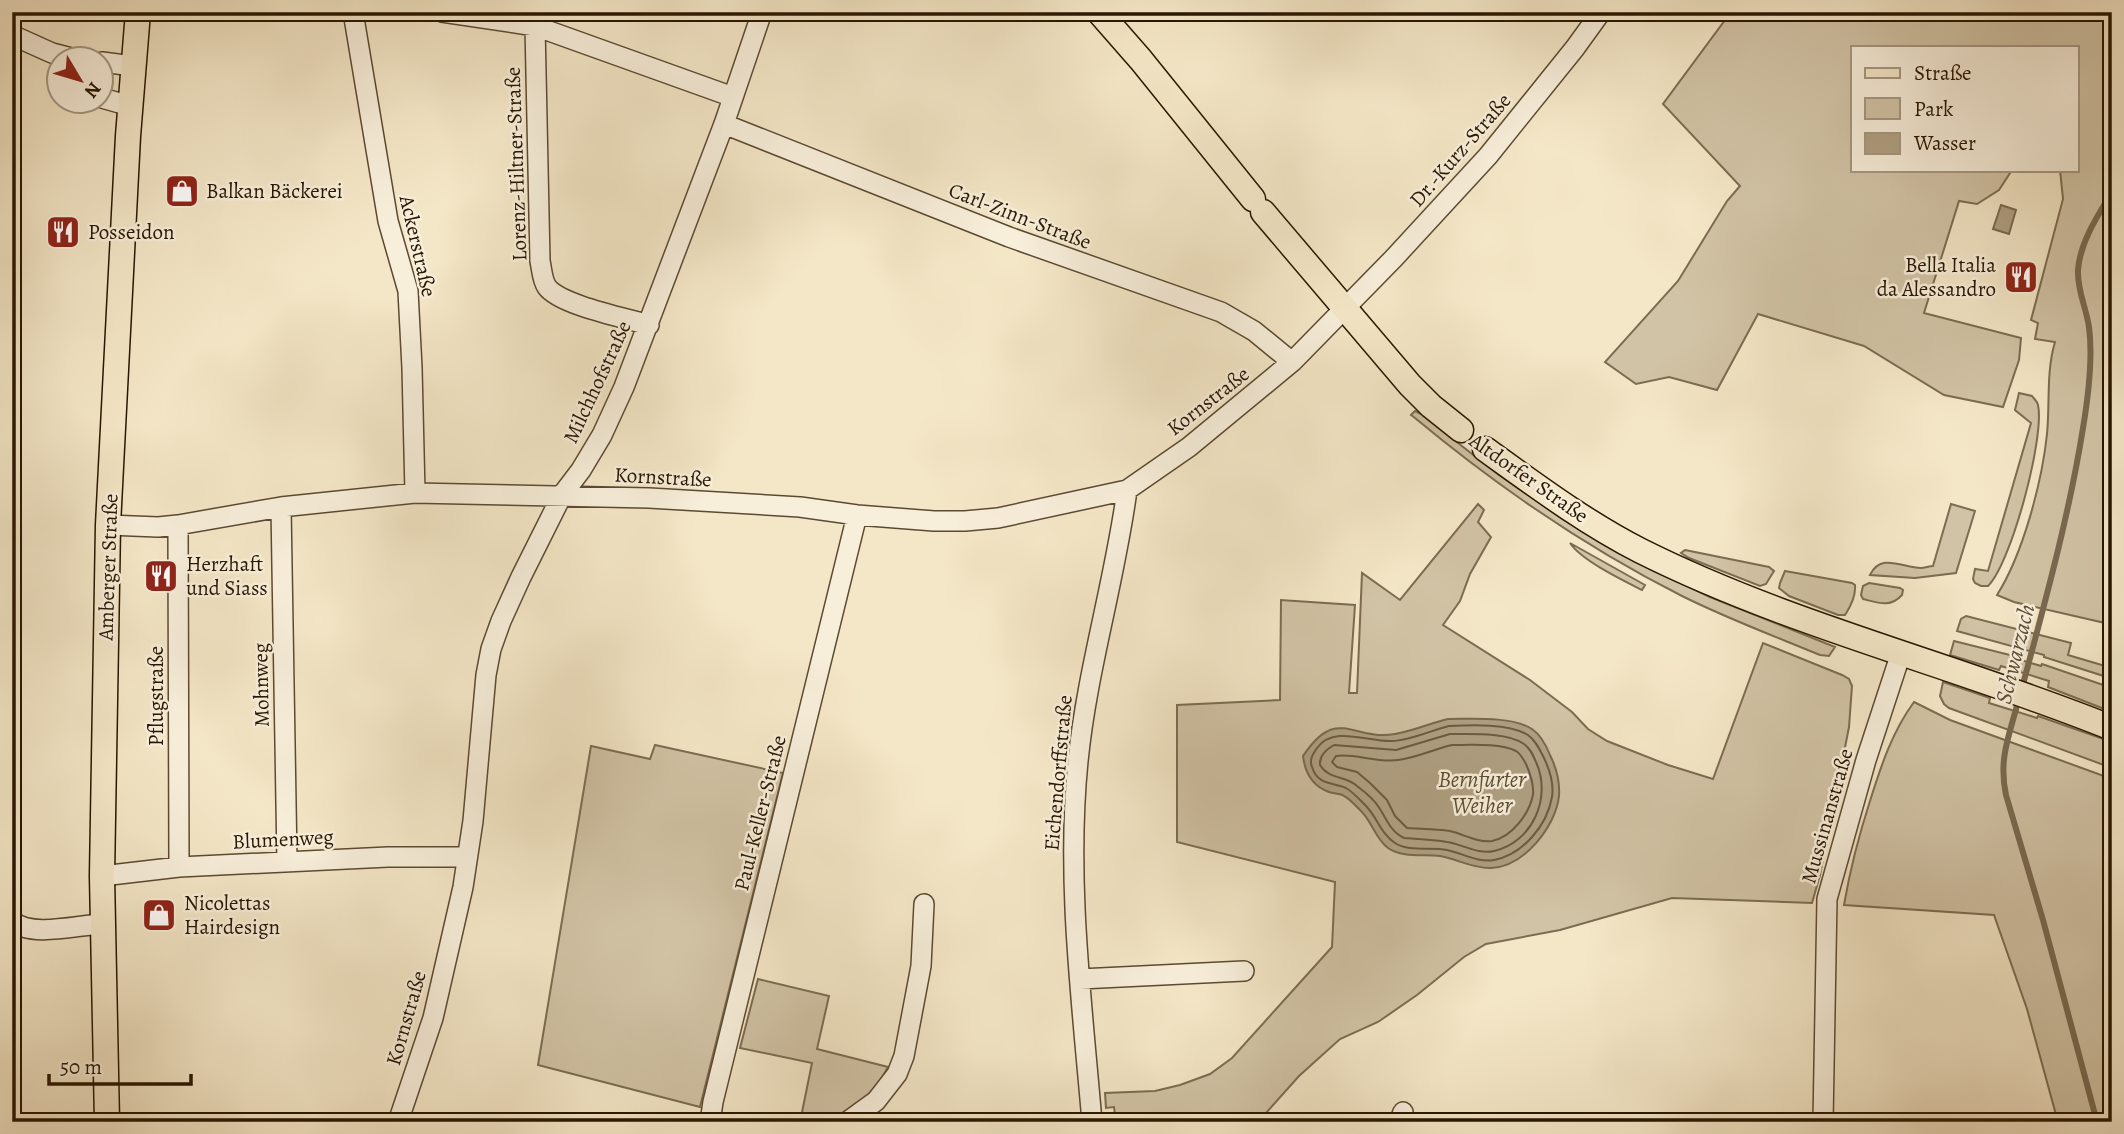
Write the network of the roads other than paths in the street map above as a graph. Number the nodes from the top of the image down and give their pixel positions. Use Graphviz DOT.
graph roads {
  1 [pos="138,12"];
  2 [pos="354,12"];
  3 [pos="442,12"];
  4 [pos="762,12"];
  5 [pos="1100,12"];
  6 [pos="1601,12"];
  7 [pos="536,19"];
  8 [pos="12,36"];
  9 [pos="46,51"];
  10 [pos="46,62"];
  11 [pos="116,64"];
  12 [pos="133,66"];
  13 [pos="733,97"];
  14 [pos="116,102"];
  15 [pos="130,106"];
  16 [pos="724,124"];
  17 [pos="1344,308"];
  18 [pos="649,325"];
  19 [pos="1292,362"];
  20 [pos="1461,430"];
  21 [pos="1485,449"];
  22 [pos="1126,490"];
  23 [pos="415,492"];
  24 [pos="562,495"];
  25 [pos="281,507"];
  26 [pos="857,515"];
  27 [pos="108,525"];
  28 [pos="178,525"];
  29 [pos="1901,653"];
  30 [pos="2112,728"];
  31 [pos="467,857"];
  32 [pos="287,862"];
  33 [pos="179,867"];
  34 [pos="102,876"];
  35 [pos="924,904"];
  36 [pos="12,921"];
  37 [pos="102,924"];
  38 [pos="1244,971"];
  39 [pos="1080,979"];
  40 [pos="107,1122"];
  41 [pos="398,1122"];
  42 [pos="710,1122"];
  43 [pos="846,1122"];
  44 [pos="1092,1122"];
  45 [pos="1823,1122"];
  1 -- 12 [label="main road, Amberger Straße"];
  2 -- 23 [label="street, Ackerstraße"];
  3 -- 7 [label="street"];
  4 -- 13 [label="street, Milchhofstraße"];
  5 -- 17 [label="main road, Altdorfer Straße"];
  6 -- 17 [label="street, Dr.-Kurz-Straße"];
  7 -- 13 [label="street"];
  7 -- 18 [label="street, Lorenz-Hiltner-Straße"];
  8 -- 9 [label="street"];
  8 -- 10 [label="street"];
  11 -- 12 [label="street"];
  12 -- 15 [label="main road, Amberger Straße"];
  13 -- 16 [label="street, Milchhofstraße"];
  14 -- 15 [label="street"];
  15 -- 27 [label="main road, Amberger Straße"];
  16 -- 18 [label="street, Milchhofstraße"];
  16 -- 19 [label="street, Carl-Zinn-Straße"];
  17 -- 19 [label="street, Kornstraße"];
  17 -- 20 [label="main road, Altdorfer Straße"];
  18 -- 24 [label="street, Milchhofstraße"];
  19 -- 22 [label="street, Kornstraße"];
  20 -- 21 [label="street, Altdorfer Straße"];
  21 -- 29 [label="main road, Altdorfer Straße"];
  22 -- 26 [label="street, Kornstraße"];
  22 -- 39 [label="street, Eichendorffstraße"];
  23 -- 24 [label="street"];
  23 -- 25 [label="street"];
  24 -- 26 [label="street, Kornstraße"];
  24 -- 31 [label="street, Kornstraße"];
  25 -- 28 [label="street"];
  25 -- 32 [label="street, Mohnweg"];
  26 -- 42 [label="street, Paul-Keller-Straße"];
  27 -- 28 [label="street"];
  27 -- 34 [label="main road, Amberger Straße"];
  28 -- 33 [label="street, Pflugstraße"];
  29 -- 30 [label="main road, Altdorfer Straße"];
  29 -- 45 [label="street, Mussinanstraße"];
  31 -- 32 [label="street, Blumenweg"];
  31 -- 41 [label="street, Kornstraße"];
  32 -- 33 [label="street, Blumenweg"];
  33 -- 34 [label="street, Blumenweg"];
  34 -- 37 [label="main road, Amberger Straße"];
  35 -- 43 [label="street"];
  36 -- 37 [label="street"];
  37 -- 40 [label="main road, Amberger Straße"];
  38 -- 39 [label="street"];
  39 -- 44 [label="street, Eichendorffstraße"];
}
